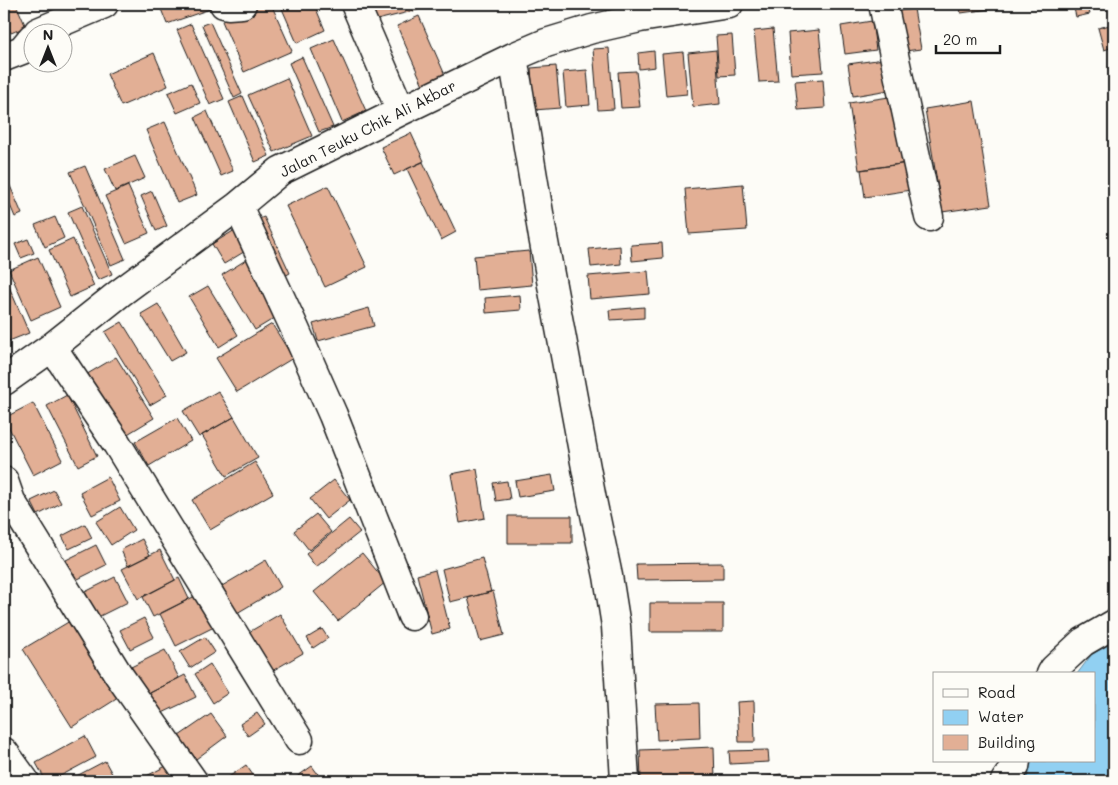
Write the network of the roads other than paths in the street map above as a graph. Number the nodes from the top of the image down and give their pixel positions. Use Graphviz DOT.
graph roads {
  1 [pos="104,4"];
  2 [pos="224,4"];
  3 [pos="242,4"];
  4 [pos="355,4"];
  5 [pos="729,4"];
  6 [pos="883,4"];
  7 [pos="62,22"];
  8 [pos="22,50"];
  9 [pos="4,57"];
  10 [pos="513,57"];
  11 [pos="401,111"];
  12 [pos="238,206"];
  13 [pos="929,217"];
  14 [pos="52,347"];
  15 [pos="4,381"];
  16 [pos="4,481"];
  17 [pos="412,616"];
  18 [pos="1114,624"];
  19 [pos="1052,672"];
  20 [pos="299,740"];
  21 [pos="4,752"];
  22 [pos="1016,762"];
  23 [pos="25,781"];
  24 [pos="193,781"];
  25 [pos="625,781"];
  26 [pos="1005,781"];
  1 -- 7 [label="street"];
  2 -- 3 [label="street"];
  4 -- 11 [label="street"];
  5 -- 10 [label="street, Jalan Teuku Chik Ali Akbar"];
  6 -- 13 [label="street"];
  8 -- 9 [label="street"];
  10 -- 11 [label="street, Jalan Teuku Chik Ali Akbar"];
  10 -- 25 [label="street"];
  11 -- 12 [label="street, Jalan Teuku Chik Ali Akbar"];
  12 -- 14 [label="street, Jalan Teuku Chik Ali Akbar"];
  12 -- 17 [label="street"];
  14 -- 15 [label="street, Jalan Teuku Chik Ali Akbar"];
  14 -- 20 [label="street"];
  16 -- 24 [label="street"];
  18 -- 19 [label="street"];
  21 -- 23 [label="street"];
  22 -- 26 [label="street"];
}
